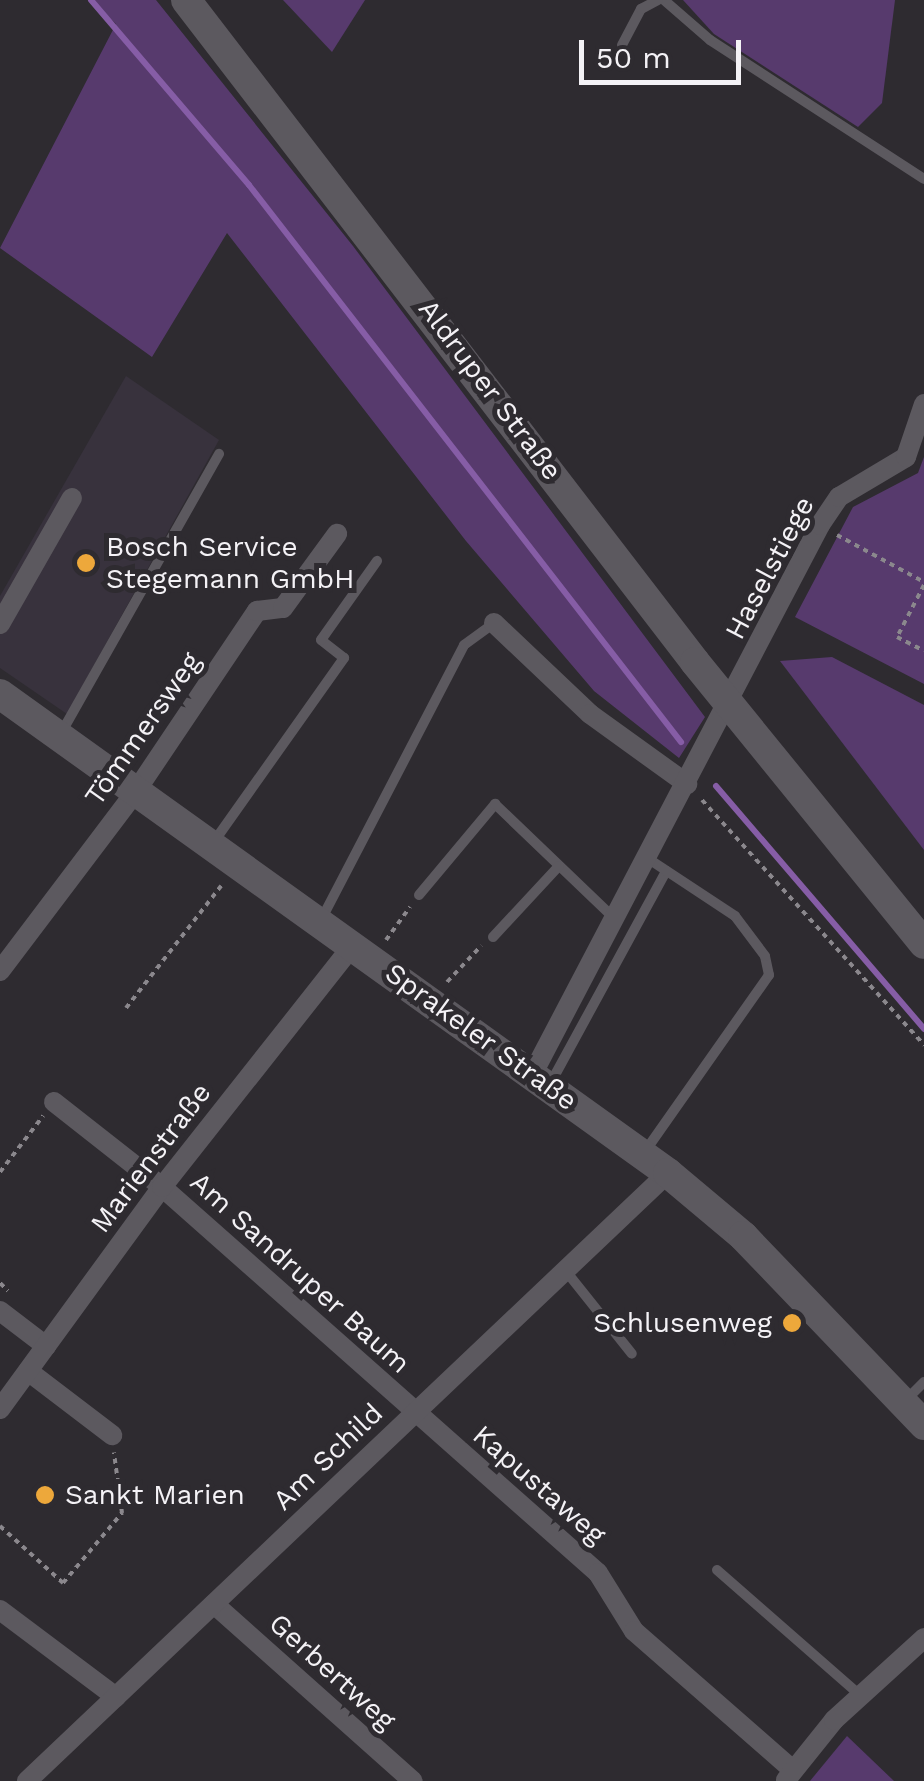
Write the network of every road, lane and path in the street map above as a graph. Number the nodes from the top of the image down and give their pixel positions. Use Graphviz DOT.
graph roads {
  1 [pos="186,0"];
  2 [pos="662,0"];
  3 [pos="622,45"];
  4 [pos="924,179"];
  5 [pos="924,404"];
  6 [pos="220,454"];
  7 [pos="72,498"];
  8 [pos="337,534"];
  9 [pos="838,535"];
  10 [pos="377,562"];
  11 [pos="924,584"];
  12 [pos="494,623"];
  13 [pos="0,624"];
  14 [pos="924,651"];
  15 [pos="0,694"];
  16 [pos="60,736"];
  17 [pos="686,784"];
  18 [pos="136,791"];
  19 [pos="212,844"];
  20 [pos="647,858"];
  21 [pos="239,863"];
  22 [pos="559,866"];
  23 [pos="666,871"];
  24 [pos="419,895"];
  25 [pos="615,919"];
  26 [pos="320,921"];
  27 [pos="493,938"];
  28 [pos="924,944"];
  29 [pos="362,952"];
  30 [pos="0,972"];
  31 [pos="430,1001"];
  32 [pos="126,1008"];
  33 [pos="924,1044"];
  34 [pos="540,1081"];
  35 [pos="54,1102"];
  36 [pos="642,1155"];
  37 [pos="0,1172"];
  38 [pos="668,1173"];
  39 [pos="162,1187"];
  40 [pos="565,1270"];
  41 [pos="0,1311"];
  42 [pos="46,1346"];
  43 [pos="632,1354"];
  44 [pos="28,1371"];
  45 [pos="917,1403"];
  46 [pos="0,1410"];
  47 [pos="415,1412"];
  48 [pos="112,1434"];
  49 [pos="0,1526"];
  50 [pos="717,1570"];
  51 [pos="214,1604"];
  52 [pos="0,1610"];
  53 [pos="924,1638"];
  54 [pos="116,1696"];
  55 [pos="861,1696"];
  56 [pos="789,1776"];
  57 [pos="36,1778"];
  58 [pos="413,1781"];
  1 -- 28 [label="main road, Aldruper Straße"];
  2 -- 3 [label="lane"];
  2 -- 4 [label="lane"];
  5 -- 17 [label="street, Haselstiege"];
  6 -- 16 [label="lane"];
  7 -- 13 [label="street"];
  8 -- 18 [label="street, Tömmersweg"];
  9 -- 11 [label="path"];
  10 -- 19 [label="lane"];
  11 -- 14 [label="path"];
  12 -- 17 [label="street"];
  12 -- 26 [label="lane"];
  15 -- 16 [label="main road, Sprakeler Straße"];
  16 -- 18 [label="main road, Sprakeler Straße"];
  17 -- 20 [label="street, Haselstiege"];
  17 -- 33 [label="path"];
  18 -- 19 [label="main road, Sprakeler Straße"];
  18 -- 30 [label="street, Tömmersweg"];
  19 -- 21 [label="main road, Sprakeler Straße"];
  20 -- 23 [label="lane"];
  20 -- 25 [label="street, Haselstiege"];
  21 -- 26 [label="main road, Sprakeler Straße"];
  21 -- 32 [label="path"];
  22 -- 24 [label="lane"];
  22 -- 25 [label="lane"];
  22 -- 27 [label="lane"];
  23 -- 34 [label="lane"];
  23 -- 36 [label="lane"];
  24 -- 29 [label="path"];
  25 -- 34 [label="street, Haselstiege"];
  26 -- 29 [label="main road, Sprakeler Straße"];
  27 -- 31 [label="path"];
  29 -- 31 [label="main road, Sprakeler Straße"];
  29 -- 39 [label="street, Marienstraße"];
  31 -- 34 [label="main road, Sprakeler Straße"];
  34 -- 36 [label="main road, Sprakeler Straße"];
  35 -- 37 [label="path"];
  35 -- 39 [label="street, Am Sandruper Baum"];
  36 -- 38 [label="main road, Sprakeler Straße"];
  38 -- 40 [label="street, Am Schild"];
  38 -- 45 [label="main road, Sprakeler Straße"];
  39 -- 42 [label="street, Marienstraße"];
  39 -- 47 [label="street, Am Sandruper Baum"];
  40 -- 43 [label="lane"];
  40 -- 47 [label="street, Am Schild"];
  41 -- 42 [label="street"];
  42 -- 44 [label="street, Marienstraße"];
  44 -- 46 [label="street, Marienstraße"];
  44 -- 48 [label="street"];
  47 -- 51 [label="street, Am Schild"];
  47 -- 56 [label="street, Kapustaweg"];
  48 -- 49 [label="path"];
  50 -- 55 [label="lane"];
  51 -- 54 [label="street, Am Schild"];
  51 -- 58 [label="street, Gerbertweg"];
  52 -- 54 [label="street"];
  53 -- 55 [label="street"];
  54 -- 57 [label="street, Am Schild"];
  55 -- 56 [label="street"];
}
